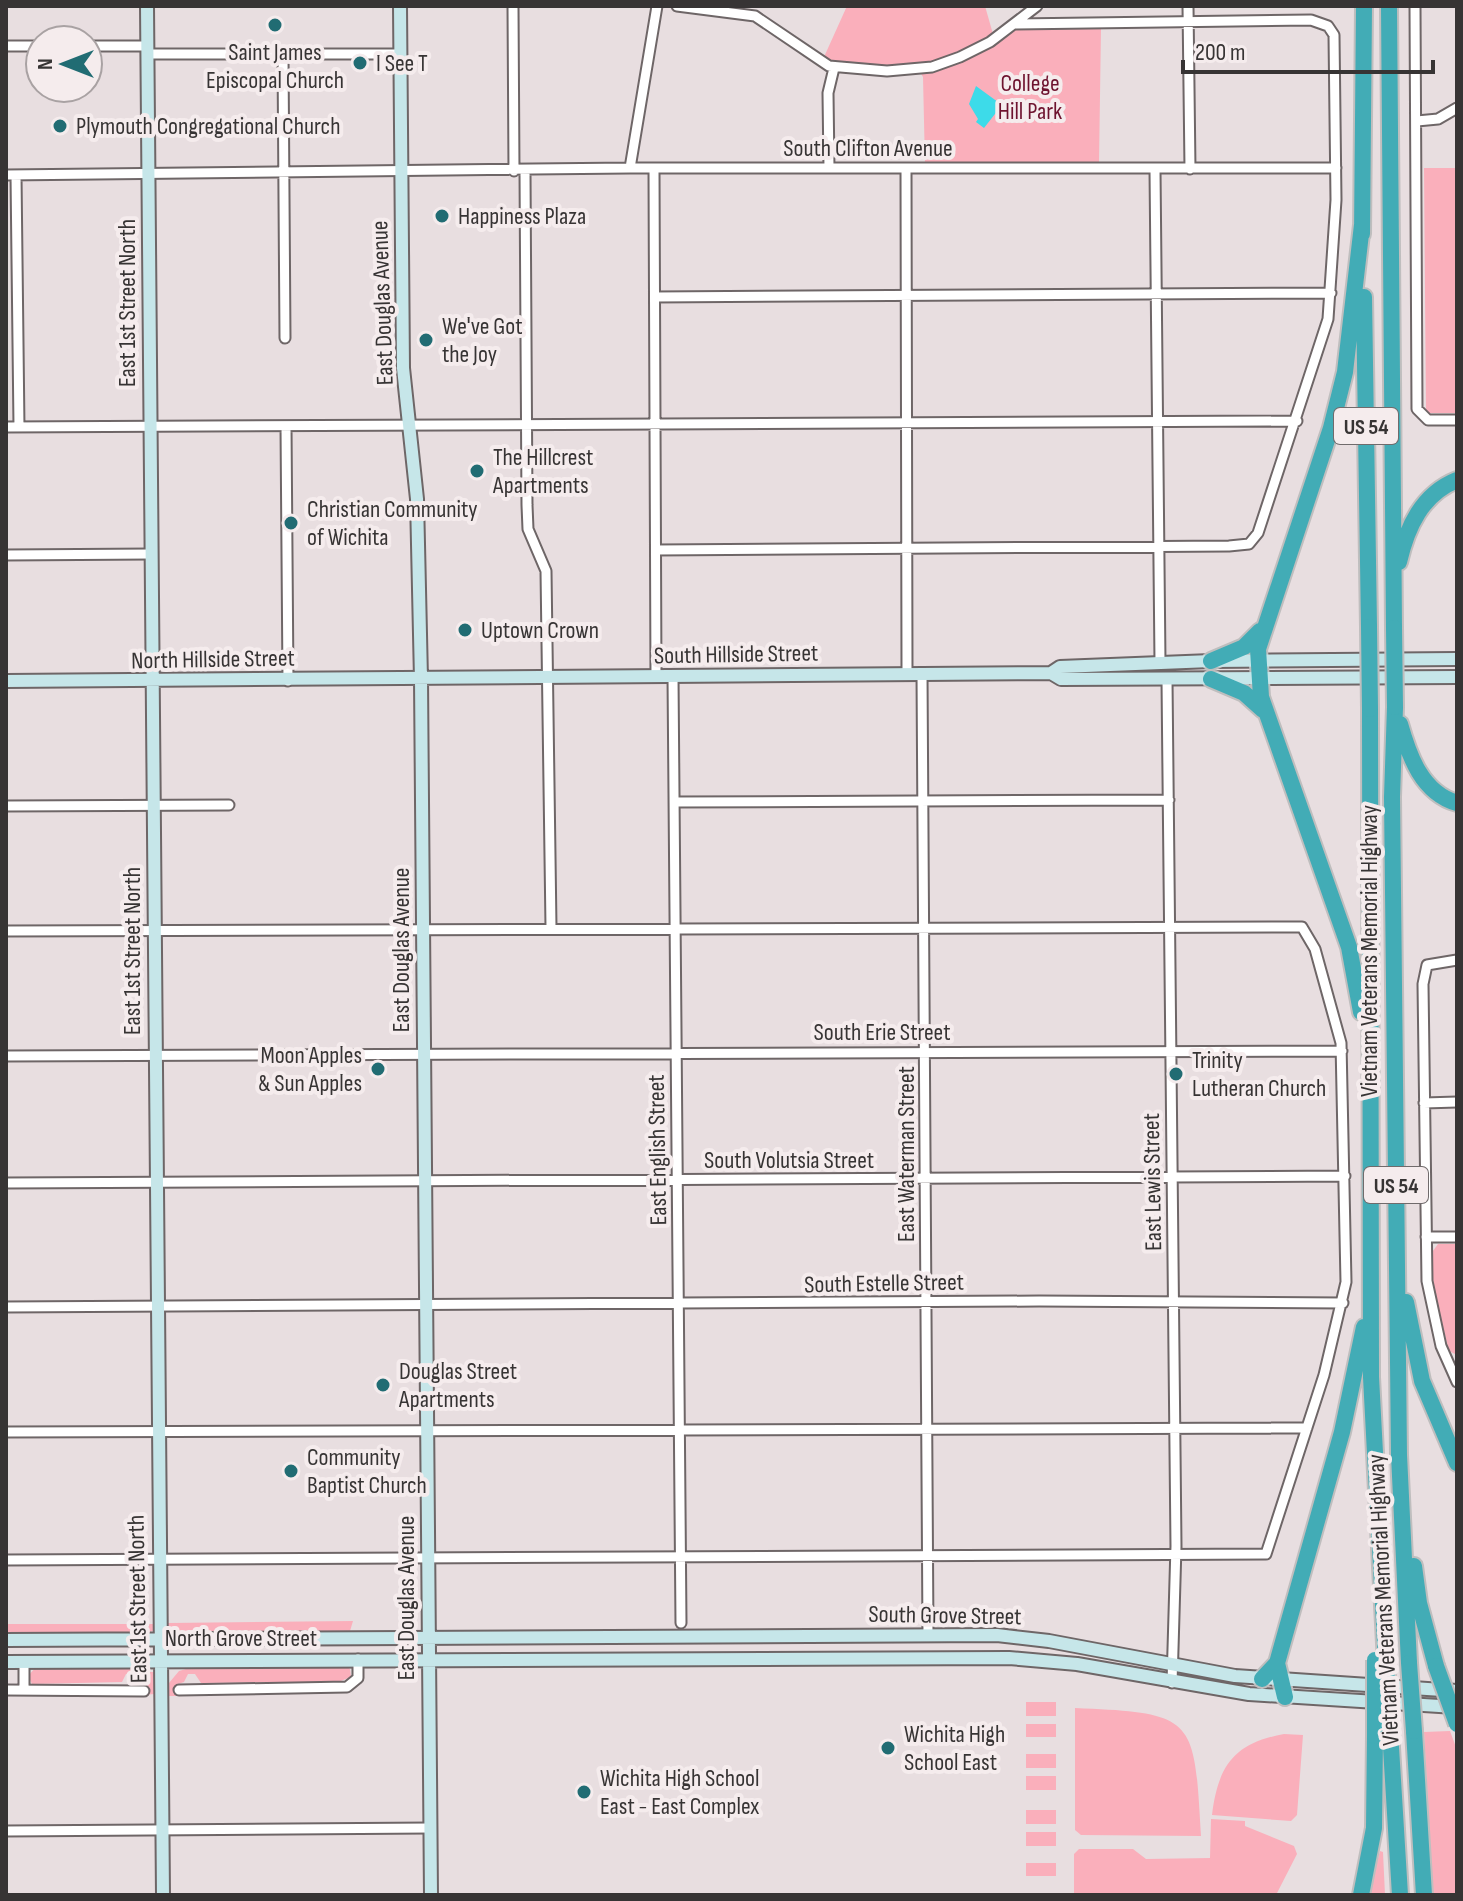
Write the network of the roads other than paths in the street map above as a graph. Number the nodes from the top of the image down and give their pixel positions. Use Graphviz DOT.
graph roads {
  1 [pos="147,6"];
  2 [pos="400,6"];
  3 [pos="513,6"];
  4 [pos="657,6"];
  5 [pos="677,6"];
  6 [pos="1037,6"];
  7 [pos="1188,6"];
  8 [pos="1364,6"];
  9 [pos="1389,6"];
  10 [pos="1415,6"];
  11 [pos="1189,21"];
  12 [pos="1015,24"];
  13 [pos="104,47"];
  14 [pos="147,50"];
  15 [pos="400,54"];
  16 [pos="283,55"];
  17 [pos="834,68"];
  18 [pos="1457,108"];
  19 [pos="1417,121"];
  20 [pos="630,168"];
  21 [pos="829,168"];
  22 [pos="906,168"];
  23 [pos="1336,168"];
  24 [pos="654,169"];
  25 [pos="1190,169"];
  26 [pos="1155,170"];
  27 [pos="520,171"];
  28 [pos="284,172"];
  29 [pos="401,172"];
  30 [pos="148,173"];
  31 [pos="11,175"];
  32 [pos="1362,225"];
  33 [pos="1331,293"];
  34 [pos="1156,294"];
  35 [pos="906,296"];
  36 [pos="655,297"];
  37 [pos="285,338"];
  38 [pos="1457,420"];
  39 [pos="1158,421"];
  40 [pos="1297,421"];
  41 [pos="906,422"];
  42 [pos="528,423"];
  43 [pos="656,423"];
  44 [pos="410,425"];
  45 [pos="286,426"];
  46 [pos="6,427"];
  47 [pos="19,427"];
  48 [pos="150,427"];
  49 [pos="1457,480"];
  50 [pos="1159,546"];
  51 [pos="656,550"];
  52 [pos="907,550"];
  53 [pos="151,554"];
  54 [pos="6,555"];
  55 [pos="1395,583"];
  56 [pos="1263,626"];
  57 [pos="1457,659"];
  58 [pos="1211,661"];
  59 [pos="1260,661"];
  60 [pos="1160,662"];
  61 [pos="907,673"];
  62 [pos="922,673"];
  63 [pos="1051,673"];
  64 [pos="673,676"];
  65 [pos="547,677"];
  66 [pos="656,677"];
  67 [pos="1457,677"];
  68 [pos="421,679"];
  69 [pos="1211,679"];
  70 [pos="1261,679"];
  71 [pos="1167,680"];
  72 [pos="6,681"];
  73 [pos="288,681"];
  74 [pos="152,682"];
  75 [pos="1395,707"];
  76 [pos="1266,715"];
  77 [pos="922,800"];
  78 [pos="1169,800"];
  79 [pos="674,802"];
  80 [pos="1457,803"];
  81 [pos="153,805"];
  82 [pos="229,805"];
  83 [pos="6,806"];
  84 [pos="924,926"];
  85 [pos="1170,926"];
  86 [pos="551,927"];
  87 [pos="675,927"];
  88 [pos="423,928"];
  89 [pos="154,930"];
  90 [pos="6,931"];
  91 [pos="1457,960"];
  92 [pos="1171,1051"];
  93 [pos="1342,1051"];
  94 [pos="926,1052"];
  95 [pos="676,1053"];
  96 [pos="155,1055"];
  97 [pos="6,1056"];
  98 [pos="423,1056"];
  99 [pos="1369,1086"];
  100 [pos="1457,1102"];
  101 [pos="1424,1103"];
  102 [pos="1345,1176"];
  103 [pos="1172,1178"];
  104 [pos="926,1179"];
  105 [pos="677,1180"];
  106 [pos="156,1182"];
  107 [pos="425,1182"];
  108 [pos="6,1183"];
  109 [pos="1396,1229"];
  110 [pos="1426,1237"];
  111 [pos="1457,1237"];
  112 [pos="1370,1262"];
  113 [pos="927,1302"];
  114 [pos="1173,1302"];
  115 [pos="1343,1303"];
  116 [pos="679,1305"];
  117 [pos="6,1307"];
  118 [pos="156,1307"];
  119 [pos="426,1307"];
  120 [pos="1452,1362"];
  121 [pos="1457,1382"];
  122 [pos="1175,1427"];
  123 [pos="1307,1428"];
  124 [pos="929,1429"];
  125 [pos="427,1431"];
  126 [pos="680,1431"];
  127 [pos="6,1432"];
  128 [pos="157,1432"];
  129 [pos="1399,1455"];
  130 [pos="1457,1463"];
  131 [pos="682,1554"];
  132 [pos="929,1555"];
  133 [pos="1176,1555"];
  134 [pos="428,1557"];
  135 [pos="159,1559"];
  136 [pos="6,1560"];
  137 [pos="681,1623"];
  138 [pos="928,1635"];
  139 [pos="428,1638"];
  140 [pos="159,1639"];
  141 [pos="6,1640"];
  142 [pos="358,1659"];
  143 [pos="428,1659"];
  144 [pos="196,1660"];
  145 [pos="159,1661"];
  146 [pos="6,1662"];
  147 [pos="24,1662"];
  148 [pos="1173,1666"];
  149 [pos="1272,1674"];
  150 [pos="1172,1683"];
  151 [pos="6,1690"];
  152 [pos="24,1690"];
  153 [pos="160,1690"];
  154 [pos="179,1690"];
  155 [pos="144,1691"];
  156 [pos="1457,1691"];
  157 [pos="1285,1697"];
  158 [pos="1457,1707"];
  159 [pos="1457,1724"];
  160 [pos="1382,1734"];
  161 [pos="430,1828"];
  162 [pos="6,1831"];
  163 [pos="162,1831"];
  164 [pos="163,1895"];
  165 [pos="431,1895"];
  166 [pos="1361,1895"];
  167 [pos="1400,1895"];
  168 [pos="1424,1895"];
  1 -- 14 [label="street, East 1st Street North"];
  2 -- 15 [label="street, East Douglas Avenue"];
  3 -- 27 [label="street"];
  4 -- 20 [label="street"];
  5 -- 17 [label="street"];
  6 -- 12 [label="street"];
  7 -- 11 [label="street"];
  8 -- 32 [label="highway, Vietnam Veterans Memorial Highway / US 54"];
  9 -- 55 [label="highway, Vietnam Veterans Memorial Highway / US 54"];
  10 -- 19 [label="street"];
  11 -- 12 [label="street"];
  11 -- 23 [label="street"];
  11 -- 25 [label="street"];
  12 -- 17 [label="street"];
  13 -- 14 [label="street"];
  14 -- 16 [label="street"];
  14 -- 30 [label="street, East 1st Street North"];
  15 -- 16 [label="street"];
  15 -- 29 [label="street, East Douglas Avenue"];
  16 -- 28 [label="street"];
  17 -- 21 [label="street"];
  18 -- 19 [label="street"];
  19 -- 38 [label="street"];
  20 -- 24 [label="street, South Clifton Avenue"];
  20 -- 27 [label="street, South Clifton Avenue"];
  21 -- 22 [label="street, South Clifton Avenue"];
  21 -- 24 [label="street, South Clifton Avenue"];
  22 -- 26 [label="street, South Clifton Avenue"];
  22 -- 35 [label="street"];
  23 -- 25 [label="street, South Clifton Avenue"];
  23 -- 33 [label="street"];
  24 -- 36 [label="street"];
  25 -- 26 [label="street, South Clifton Avenue"];
  26 -- 34 [label="street"];
  27 -- 29 [label="street, South Clifton Avenue"];
  27 -- 42 [label="street"];
  28 -- 29 [label="street, South Clifton Avenue"];
  28 -- 30 [label="street, South Clifton Avenue"];
  28 -- 37 [label="street"];
  29 -- 44 [label="street, East Douglas Avenue"];
  30 -- 31 [label="street, South Clifton Avenue"];
  30 -- 48 [label="street, East 1st Street North"];
  31 -- 47 [label="street"];
  32 -- 56 [label="highway"];
  32 -- 99 [label="highway, Vietnam Veterans Memorial Highway / US 54, bridge"];
  33 -- 34 [label="street"];
  33 -- 40 [label="street"];
  34 -- 35 [label="street"];
  34 -- 39 [label="street"];
  35 -- 36 [label="street"];
  35 -- 41 [label="street"];
  36 -- 43 [label="street"];
  39 -- 40 [label="street"];
  39 -- 41 [label="street"];
  39 -- 50 [label="street"];
  40 -- 50 [label="street"];
  41 -- 43 [label="street"];
  41 -- 52 [label="street"];
  42 -- 43 [label="street"];
  42 -- 44 [label="street"];
  42 -- 65 [label="street"];
  43 -- 51 [label="street"];
  44 -- 45 [label="street"];
  44 -- 68 [label="street, East Douglas Avenue"];
  45 -- 48 [label="street"];
  45 -- 73 [label="street"];
  46 -- 47 [label="street"];
  47 -- 48 [label="street"];
  48 -- 53 [label="street, East 1st Street North"];
  49 -- 55 [label="highway"];
  50 -- 52 [label="street"];
  50 -- 60 [label="street"];
  51 -- 52 [label="street"];
  51 -- 66 [label="street"];
  52 -- 61 [label="street"];
  53 -- 54 [label="street"];
  53 -- 74 [label="street, East 1st Street North"];
  55 -- 75 [label="highway, Vietnam Veterans Memorial Highway / US 54, bridge"];
  56 -- 58 [label="highway"];
  56 -- 59 [label="highway"];
  57 -- 59 [label="street, South Hillside Street"];
  58 -- 59 [label="street, South Hillside Street"];
  58 -- 60 [label="street, South Hillside Street"];
  59 -- 70 [label="highway"];
  60 -- 63 [label="street, South Hillside Street"];
  61 -- 62 [label="street, South Hillside Street"];
  61 -- 64 [label="street, South Hillside Street"];
  62 -- 63 [label="street, South Hillside Street"];
  62 -- 77 [label="street, East Waterman Street"];
  63 -- 71 [label="street, South Hillside Street"];
  64 -- 66 [label="street, South Hillside Street"];
  64 -- 79 [label="street, East English Street"];
  65 -- 66 [label="street, South Hillside Street"];
  65 -- 68 [label="street, South Hillside Street"];
  65 -- 86 [label="street"];
  67 -- 70 [label="street, South Hillside Street"];
  68 -- 73 [label="street, North Hillside Street"];
  68 -- 88 [label="street, East Douglas Avenue"];
  69 -- 70 [label="street, South Hillside Street"];
  69 -- 71 [label="street, South Hillside Street"];
  69 -- 76 [label="highway"];
  70 -- 76 [label="highway"];
  71 -- 78 [label="street, East Lewis Street"];
  72 -- 74 [label="street, North Hillside Street"];
  73 -- 74 [label="street, North Hillside Street"];
  74 -- 81 [label="street, East 1st Street North"];
  75 -- 80 [label="highway"];
  75 -- 109 [label="highway, Vietnam Veterans Memorial Highway / US 54"];
  76 -- 99 [label="highway"];
  77 -- 78 [label="street"];
  77 -- 79 [label="street"];
  77 -- 84 [label="street, East Waterman Street"];
  78 -- 85 [label="street, East Lewis Street"];
  79 -- 87 [label="street, East English Street"];
  81 -- 82 [label="street"];
  81 -- 83 [label="street"];
  81 -- 89 [label="street, East 1st Street North"];
  84 -- 85 [label="street"];
  84 -- 87 [label="street"];
  84 -- 94 [label="street, East Waterman Street"];
  85 -- 92 [label="street, East Lewis Street"];
  85 -- 93 [label="street"];
  86 -- 87 [label="street"];
  86 -- 88 [label="street"];
  87 -- 95 [label="street, East English Street"];
  88 -- 89 [label="street"];
  88 -- 98 [label="street, East Douglas Avenue"];
  89 -- 90 [label="street"];
  89 -- 96 [label="street, East 1st Street North"];
  91 -- 101 [label="street"];
  92 -- 93 [label="street, South Erie Street"];
  92 -- 94 [label="street, South Erie Street"];
  92 -- 103 [label="street, East Lewis Street"];
  93 -- 102 [label="street"];
  94 -- 95 [label="street, South Erie Street"];
  94 -- 104 [label="street, East Waterman Street"];
  95 -- 98 [label="street, South Erie Street"];
  95 -- 105 [label="street, East English Street"];
  96 -- 97 [label="street, South Erie Street"];
  96 -- 98 [label="street, South Erie Street"];
  96 -- 106 [label="street, East 1st Street North"];
  98 -- 107 [label="street, East Douglas Avenue"];
  99 -- 112 [label="highway, Vietnam Veterans Memorial Highway / US 54"];
  100 -- 101 [label="street"];
  101 -- 110 [label="street"];
  102 -- 103 [label="street, South Volutsia Street"];
  102 -- 115 [label="street"];
  103 -- 104 [label="street, South Volutsia Street"];
  103 -- 114 [label="street, East Lewis Street"];
  104 -- 105 [label="street, South Volutsia Street"];
  104 -- 113 [label="street, East Waterman Street"];
  105 -- 107 [label="street, South Volutsia Street"];
  105 -- 116 [label="street, East English Street"];
  106 -- 107 [label="street, South Volutsia Street"];
  106 -- 108 [label="street, South Volutsia Street"];
  106 -- 118 [label="street, East 1st Street North"];
  107 -- 119 [label="street, East Douglas Avenue"];
  109 -- 129 [label="highway, Vietnam Veterans Memorial Highway / US 54"];
  109 -- 130 [label="highway"];
  110 -- 111 [label="street"];
  110 -- 120 [label="street"];
  112 -- 149 [label="highway"];
  112 -- 160 [label="highway, Vietnam Veterans Memorial Highway / US 54, bridge"];
  113 -- 114 [label="street, South Estelle Street"];
  113 -- 116 [label="street, South Estelle Street"];
  113 -- 124 [label="street, East Waterman Street"];
  114 -- 115 [label="street, South Estelle Street"];
  114 -- 122 [label="street, East Lewis Street"];
  115 -- 123 [label="street"];
  116 -- 119 [label="street, South Estelle Street"];
  116 -- 126 [label="street, East English Street"];
  117 -- 118 [label="street, South Estelle Street"];
  118 -- 119 [label="street, South Estelle Street"];
  118 -- 128 [label="street, East 1st Street North"];
  119 -- 125 [label="street, East Douglas Avenue"];
  120 -- 121 [label="street"];
  122 -- 123 [label="street"];
  122 -- 124 [label="street"];
  122 -- 133 [label="street, East Lewis Street"];
  123 -- 133 [label="street"];
  124 -- 126 [label="street"];
  124 -- 132 [label="street, East Waterman Street"];
  125 -- 126 [label="street"];
  125 -- 128 [label="street"];
  125 -- 134 [label="street, East Douglas Avenue"];
  126 -- 131 [label="street, East English Street"];
  127 -- 128 [label="street"];
  128 -- 135 [label="street, East 1st Street North"];
  129 -- 159 [label="highway, bridge"];
  129 -- 168 [label="highway, Vietnam Veterans Memorial Highway / US 54, bridge"];
  131 -- 132 [label="street"];
  131 -- 134 [label="street"];
  131 -- 137 [label="street, East English Street"];
  132 -- 133 [label="street"];
  132 -- 138 [label="street, East Waterman Street"];
  133 -- 148 [label="street, East Lewis Street"];
  134 -- 135 [label="street"];
  134 -- 139 [label="street, East Douglas Avenue"];
  135 -- 136 [label="street"];
  135 -- 140 [label="street, East 1st Street North"];
  138 -- 139 [label="street, South Grove Street"];
  138 -- 148 [label="street, South Grove Street"];
  139 -- 140 [label="street, North Grove Street"];
  139 -- 143 [label="street, East Douglas Avenue"];
  140 -- 141 [label="street, North Grove Street"];
  140 -- 145 [label="street, East 1st Street North"];
  142 -- 143 [label="street, North Grove Street"];
  142 -- 144 [label="street, North Grove Street"];
  142 -- 154 [label="street"];
  143 -- 150 [label="street, South Grove Street"];
  143 -- 161 [label="street, East Douglas Avenue"];
  144 -- 145 [label="street, North Grove Street"];
  144 -- 153 [label="street"];
  145 -- 147 [label="street, North Grove Street"];
  145 -- 153 [label="street, East 1st Street North"];
  146 -- 147 [label="street, North Grove Street"];
  147 -- 152 [label="street"];
  148 -- 149 [label="street, South Grove Street"];
  148 -- 150 [label="street, East Lewis Street"];
  149 -- 156 [label="street, South Grove Street"];
  149 -- 157 [label="highway"];
  150 -- 157 [label="street, South Grove Street"];
  151 -- 152 [label="street"];
  152 -- 155 [label="street"];
  153 -- 163 [label="street, East 1st Street North"];
  157 -- 158 [label="street, South Grove Street"];
  160 -- 166 [label="highway"];
  160 -- 167 [label="highway, Vietnam Veterans Memorial Highway"];
  161 -- 163 [label="street"];
  161 -- 165 [label="street, East Douglas Avenue"];
  162 -- 163 [label="street"];
  163 -- 164 [label="street, East 1st Street North"];
}
